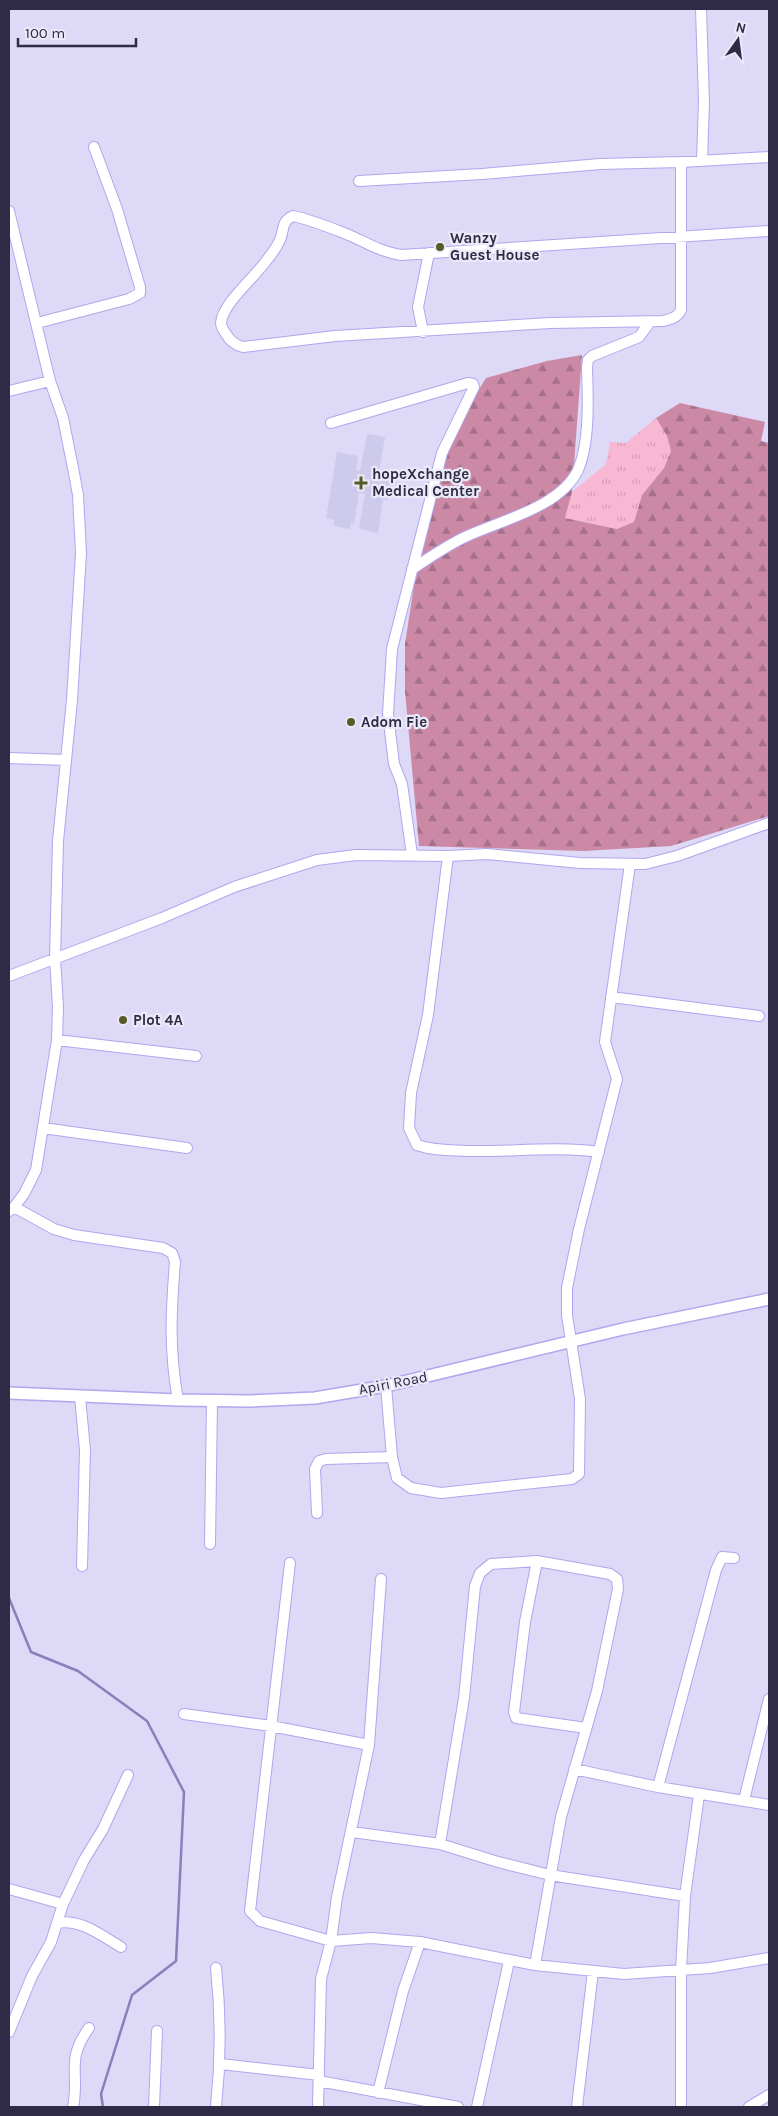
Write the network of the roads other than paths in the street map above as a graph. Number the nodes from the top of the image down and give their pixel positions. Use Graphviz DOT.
graph roads {
  1 [pos="701,9"];
  2 [pos="94,147"];
  3 [pos="769,157"];
  4 [pos="702,160"];
  5 [pos="681,162"];
  6 [pos="359,181"];
  7 [pos="9,211"];
  8 [pos="769,231"];
  9 [pos="680,237"];
  10 [pos="429,253"];
  11 [pos="650,322"];
  12 [pos="37,323"];
  13 [pos="423,332"];
  14 [pos="50,381"];
  15 [pos="9,391"];
  16 [pos="330,423"];
  17 [pos="412,569"];
  18 [pos="9,758"];
  19 [pos="66,760"];
  20 [pos="769,823"];
  21 [pos="412,855"];
  22 [pos="448,856"];
  23 [pos="630,864"];
  24 [pos="55,958"];
  25 [pos="9,976"];
  26 [pos="611,996"];
  27 [pos="759,1016"];
  28 [pos="57,1040"];
  29 [pos="196,1056"];
  30 [pos="43,1128"];
  31 [pos="187,1148"];
  32 [pos="599,1152"];
  33 [pos="11,1209"];
  34 [pos="769,1299"];
  35 [pos="572,1342"];
  36 [pos="386,1386"];
  37 [pos="9,1393"];
  38 [pos="80,1397"];
  39 [pos="178,1400"];
  40 [pos="212,1401"];
  41 [pos="392,1457"];
  42 [pos="317,1513"];
  43 [pos="210,1544"];
  44 [pos="734,1558"];
  45 [pos="537,1561"];
  46 [pos="290,1563"];
  47 [pos="82,1566"];
  48 [pos="381,1579"];
  49 [pos="769,1699"];
  50 [pos="184,1714"];
  51 [pos="271,1726"];
  52 [pos="586,1728"];
  53 [pos="369,1744"];
  54 [pos="574,1769"];
  55 [pos="128,1775"];
  56 [pos="658,1787"];
  57 [pos="699,1795"];
  58 [pos="744,1800"];
  59 [pos="769,1805"];
  60 [pos="352,1832"];
  61 [pos="440,1844"];
  62 [pos="550,1875"];
  63 [pos="9,1889"];
  64 [pos="685,1896"];
  65 [pos="63,1904"];
  66 [pos="57,1923"];
  67 [pos="331,1941"];
  68 [pos="420,1942"];
  69 [pos="121,1947"];
  70 [pos="769,1958"];
  71 [pos="509,1961"];
  72 [pos="535,1966"];
  73 [pos="216,1968"];
  74 [pos="681,1970"];
  75 [pos="593,1971"];
  76 [pos="89,2028"];
  77 [pos="157,2031"];
  78 [pos="9,2032"];
  79 [pos="221,2064"];
  80 [pos="319,2078"];
  81 [pos="378,2093"];
  82 [pos="769,2095"];
  83 [pos="73,2107"];
  84 [pos="154,2107"];
  85 [pos="216,2107"];
  86 [pos="318,2107"];
  87 [pos="458,2107"];
  88 [pos="478,2107"];
  89 [pos="578,2107"];
  90 [pos="681,2107"];
  91 [pos="749,2107"];
  1 -- 4 [label="street"];
  2 -- 12 [label="street"];
  3 -- 4 [label="street"];
  4 -- 5 [label="street"];
  5 -- 6 [label="street"];
  5 -- 9 [label="street"];
  7 -- 12 [label="street"];
  8 -- 9 [label="street"];
  9 -- 10 [label="street"];
  9 -- 11 [label="street"];
  10 -- 13 [label="street"];
  10 -- 13 [label="street"];
  11 -- 13 [label="street"];
  11 -- 17 [label="street"];
  12 -- 14 [label="street"];
  14 -- 15 [label="street"];
  14 -- 19 [label="street"];
  16 -- 17 [label="street"];
  17 -- 21 [label="street"];
  18 -- 19 [label="street"];
  19 -- 24 [label="street"];
  20 -- 23 [label="street"];
  21 -- 22 [label="street"];
  21 -- 24 [label="street"];
  22 -- 23 [label="street"];
  22 -- 32 [label="street"];
  23 -- 26 [label="street"];
  24 -- 25 [label="street"];
  24 -- 28 [label="street"];
  26 -- 27 [label="street"];
  26 -- 32 [label="street"];
  28 -- 29 [label="street"];
  28 -- 30 [label="street"];
  30 -- 31 [label="street"];
  30 -- 33 [label="street"];
  32 -- 35 [label="street"];
  33 -- 39 [label="street"];
  34 -- 35 [label="street, Apiri Road"];
  35 -- 36 [label="street, Apiri Road"];
  35 -- 41 [label="street"];
  36 -- 40 [label="street, Apiri Road"];
  36 -- 41 [label="street"];
  37 -- 38 [label="street, Apiri Road"];
  38 -- 39 [label="street, Apiri Road"];
  38 -- 47 [label="street"];
  39 -- 40 [label="street, Apiri Road"];
  40 -- 43 [label="street"];
  41 -- 42 [label="street"];
  44 -- 56 [label="street"];
  45 -- 52 [label="street"];
  45 -- 52 [label="street"];
  45 -- 61 [label="street"];
  46 -- 51 [label="street"];
  48 -- 53 [label="street"];
  49 -- 58 [label="street"];
  50 -- 51 [label="street"];
  51 -- 53 [label="street"];
  51 -- 67 [label="street"];
  52 -- 54 [label="street"];
  53 -- 60 [label="street"];
  54 -- 56 [label="street"];
  54 -- 62 [label="street"];
  55 -- 65 [label="street"];
  56 -- 57 [label="street"];
  57 -- 58 [label="street"];
  57 -- 64 [label="street"];
  58 -- 59 [label="street"];
  60 -- 61 [label="street"];
  60 -- 67 [label="street"];
  61 -- 62 [label="street"];
  62 -- 64 [label="street"];
  62 -- 72 [label="street"];
  63 -- 65 [label="street"];
  64 -- 74 [label="street"];
  65 -- 66 [label="street"];
  66 -- 69 [label="street"];
  66 -- 78 [label="street"];
  67 -- 68 [label="street"];
  67 -- 80 [label="street"];
  68 -- 71 [label="street"];
  68 -- 81 [label="street"];
  70 -- 74 [label="street"];
  71 -- 72 [label="street"];
  71 -- 88 [label="street"];
  72 -- 75 [label="street"];
  73 -- 79 [label="street"];
  74 -- 75 [label="street"];
  74 -- 90 [label="street"];
  75 -- 89 [label="street"];
  76 -- 83 [label="street"];
  77 -- 84 [label="street"];
  79 -- 80 [label="street"];
  79 -- 85 [label="street"];
  80 -- 81 [label="street"];
  80 -- 86 [label="street"];
  81 -- 87 [label="street"];
  82 -- 91 [label="street"];
}
